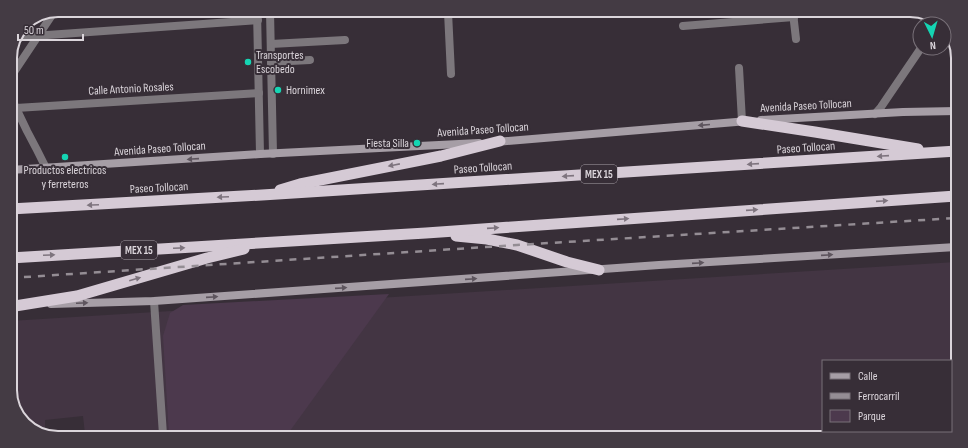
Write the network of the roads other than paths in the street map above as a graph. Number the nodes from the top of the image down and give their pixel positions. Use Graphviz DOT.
graph roads {
  1 [pos="270,17"];
  2 [pos="448,17"];
  3 [pos="753,17"];
  4 [pos="794,17"];
  5 [pos="50,18"];
  6 [pos="258,20"];
  7 [pos="683,26"];
  8 [pos="38,35"];
  9 [pos="23,37"];
  10 [pos="796,39"];
  11 [pos="345,40"];
  12 [pos="271,44"];
  13 [pos="916,56"];
  14 [pos="310,60"];
  15 [pos="271,62"];
  16 [pos="17,67"];
  17 [pos="739,68"];
  18 [pos="451,74"];
  19 [pos="259,94"];
  20 [pos="17,108"];
  21 [pos="17,110"];
  22 [pos="951,111"];
  23 [pos="875,114"];
  24 [pos="742,122"];
  25 [pos="500,142"];
  26 [pos="951,151"];
  27 [pos="936,152"];
  28 [pos="260,154"];
  29 [pos="273,154"];
  30 [pos="46,168"];
  31 [pos="17,170"];
  32 [pos="262,195"];
  33 [pos="951,196"];
  34 [pos="17,209"];
  35 [pos="426,233"];
  36 [pos="268,242"];
  37 [pos="951,247"];
  38 [pos="17,258"];
  39 [pos="599,270"];
  40 [pos="154,300"];
  41 [pos="17,305"];
  42 [pos="17,306"];
  43 [pos="163,431"];
  1 -- 12 [label="street"];
  2 -- 18 [label="street"];
  3 -- 7 [label="street"];
  4 -- 10 [label="street"];
  5 -- 8 [label="street"];
  6 -- 8 [label="street"];
  6 -- 19 [label="street"];
  8 -- 9 [label="street"];
  8 -- 16 [label="street"];
  11 -- 12 [label="street"];
  12 -- 15 [label="street"];
  13 -- 23 [label="street"];
  14 -- 15 [label="street"];
  15 -- 29 [label="street"];
  17 -- 24 [label="street"];
  19 -- 20 [label="street, Calle Antonio Rosales"];
  19 -- 28 [label="street"];
  21 -- 30 [label="street"];
  22 -- 23 [label="main road, Avenida Paseo Tollocan"];
  23 -- 24 [label="main road, Avenida Paseo Tollocan"];
  24 -- 25 [label="main road, Avenida Paseo Tollocan, one-way"];
  24 -- 27 [label="highway"];
  25 -- 29 [label="main road, Avenida Paseo Tollocan"];
  25 -- 32 [label="highway, one-way"];
  26 -- 27 [label="highway, Paseo Tollocan / MEX 15"];
  27 -- 32 [label="highway, Paseo Tollocan / MEX 15, one-way"];
  28 -- 29 [label="main road, Avenida Paseo Tollocan"];
  28 -- 30 [label="main road, Avenida Paseo Tollocan, one-way"];
  30 -- 31 [label="main road, Avenida Paseo Tollocan"];
  32 -- 34 [label="highway, Paseo Tollocan / MEX 15, one-way"];
  35 -- 33 [label="highway, MEX 15, one-way"];
  35 -- 36 [label="highway, MEX 15"];
  35 -- 39 [label="highway"];
  38 -- 36 [label="highway, MEX 15, one-way"];
  41 -- 36 [label="highway, one-way"];
  39 -- 37 [label="main road, one-way"];
  40 -- 39 [label="main road, one-way"];
  42 -- 40 [label="main road, one-way"];
  40 -- 43 [label="street"];
}
